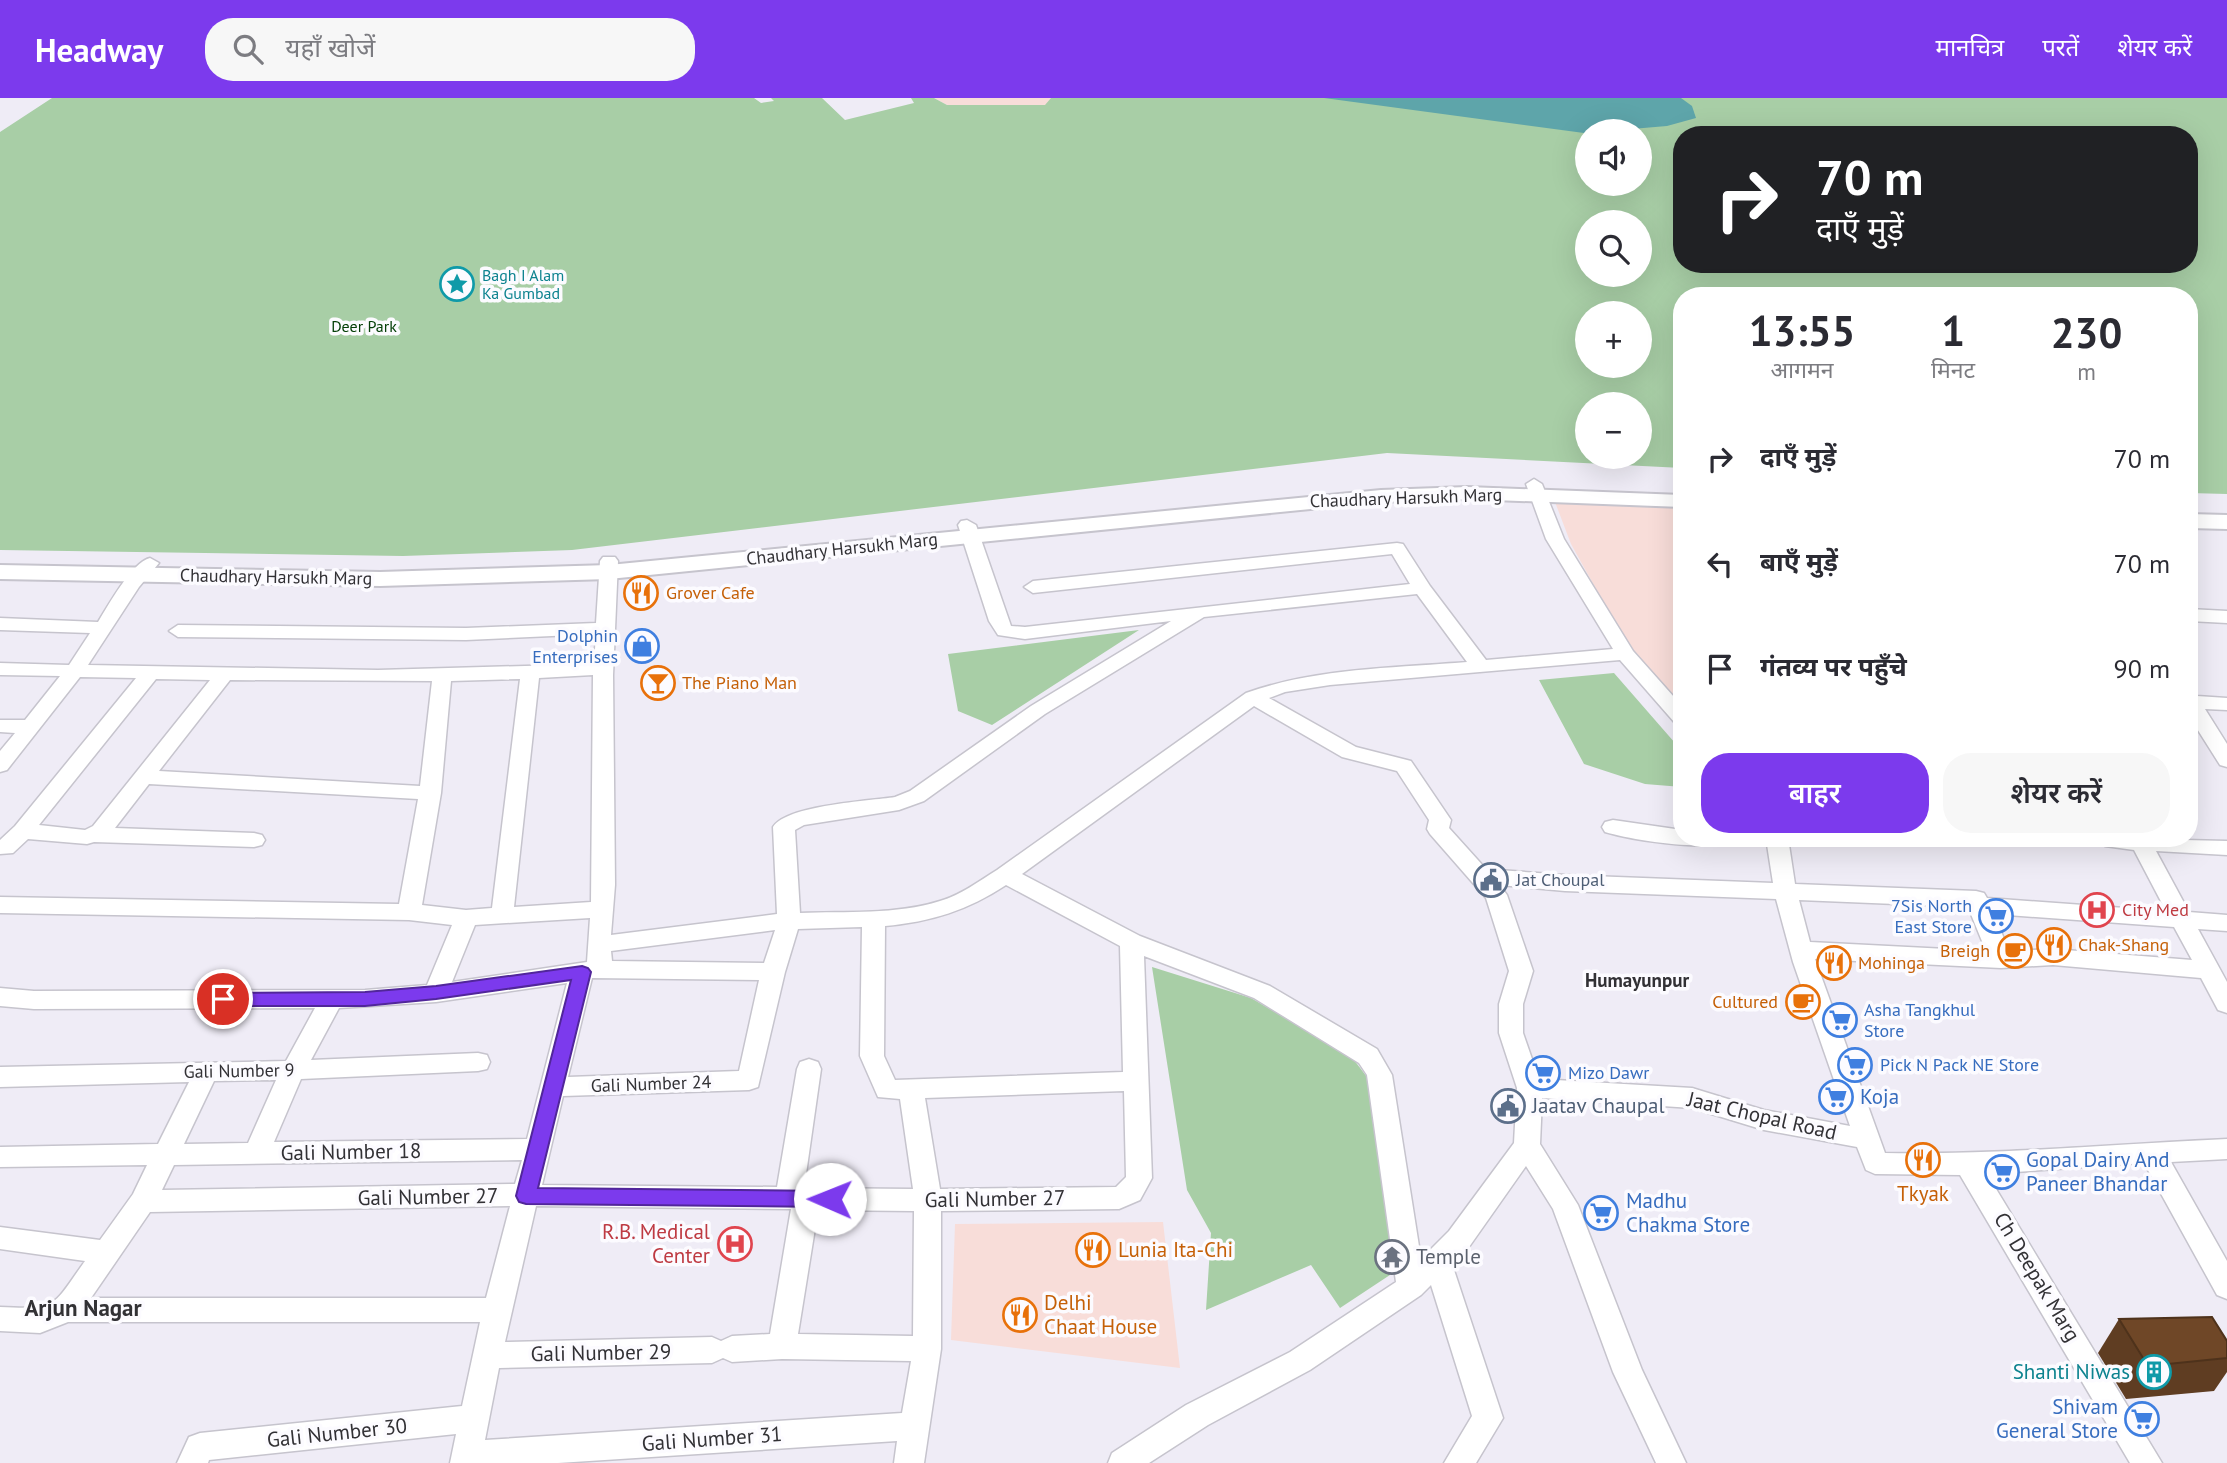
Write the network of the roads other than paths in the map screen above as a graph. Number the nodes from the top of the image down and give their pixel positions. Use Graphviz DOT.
graph roads {
  1 [pos="1537,489"];
  2 [pos="1673,490"];
  3 [pos="1673,499"];
  4 [pos="2198,510"];
  5 [pos="2227,512"];
  6 [pos="2198,521"];
  7 [pos="2227,523"];
  8 [pos="969,530"];
  9 [pos="0,560"];
  10 [pos="609,567"];
  11 [pos="146,569"];
  12 [pos="0,572"];
  13 [pos="1033,587"];
  14 [pos="1422,588"];
  15 [pos="1199,612"];
  16 [pos="2198,615"];
  17 [pos="2227,617"];
  18 [pos="0,624"];
  19 [pos="106,628"];
  20 [pos="607,628"];
  21 [pos="178,631"];
  22 [pos="1625,654"];
  23 [pos="1480,665"];
  24 [pos="0,669"];
  25 [pos="604,669"];
  26 [pos="75,671"];
  27 [pos="530,673"];
  28 [pos="150,674"];
  29 [pos="224,675"];
  30 [pos="442,675"];
  31 [pos="1253,696"];
  32 [pos="2198,702"];
  33 [pos="2227,704"];
  34 [pos="1673,709"];
  35 [pos="2198,714"];
  36 [pos="0,726"];
  37 [pos="32,727"];
  38 [pos="2227,760"];
  39 [pos="0,765"];
  40 [pos="145,777"];
  41 [pos="430,793"];
  42 [pos="1613,827"];
  43 [pos="23,831"];
  44 [pos="94,835"];
  45 [pos="1673,836"];
  46 [pos="254,840"];
  47 [pos="2198,842"];
  48 [pos="2200,846"];
  49 [pos="1778,847"];
  50 [pos="2143,847"];
  51 [pos="5,848"];
  52 [pos="2227,848"];
  53 [pos="1004,876"];
  54 [pos="1480,876"];
  55 [pos="1784,891"];
  56 [pos="0,905"];
  57 [pos="1978,905"];
  58 [pos="602,909"];
  59 [pos="409,912"];
  60 [pos="502,916"];
  61 [pos="466,918"];
  62 [pos="874,920"];
  63 [pos="2183,920"];
  64 [pos="789,921"];
  65 [pos="2227,923"];
  66 [pos="1132,942"];
  67 [pos="599,945"];
  68 [pos="1801,950"];
  69 [pos="2001,960"];
  70 [pos="588,970"];
  71 [pos="2209,970"];
  72 [pos="772,972"];
  73 [pos="436,993"];
  74 [pos="332,999"];
  75 [pos="2,1000"];
  76 [pos="2227,1004"];
  77 [pos="478,1062"];
  78 [pos="809,1069"];
  79 [pos="293,1070"];
  80 [pos="206,1072"];
  81 [pos="0,1077"];
  82 [pos="1135,1081"];
  83 [pos="554,1087"];
  84 [pos="1530,1088"];
  85 [pos="911,1089"];
  86 [pos="1867,1139"];
  87 [pos="1527,1145"];
  88 [pos="538,1149"];
  89 [pos="2227,1149"];
  90 [pos="2151,1152"];
  91 [pos="256,1153"];
  92 [pos="164,1155"];
  93 [pos="0,1157"];
  94 [pos="1968,1165"];
  95 [pos="526,1196"];
  96 [pos="798,1198"];
  97 [pos="928,1200"];
  98 [pos="143,1201"];
  99 [pos="0,1238"];
  100 [pos="106,1252"];
  101 [pos="1437,1261"];
  102 [pos="1411,1287"];
  103 [pos="2227,1287"];
  104 [pos="66,1310"];
  105 [pos="497,1310"];
  106 [pos="0,1319"];
  107 [pos="782,1346"];
  108 [pos="927,1349"];
  109 [pos="489,1355"];
  110 [pos="475,1418"];
  111 [pos="916,1426"];
  112 [pos="196,1455"];
  113 [pos="465,1459"];
  114 [pos="909,1463"];
  115 [pos="1123,1463"];
  116 [pos="1459,1463"];
  117 [pos="1671,1463"];
  118 [pos="2147,1463"];
  1 -- 2 [label="street, Chaudhary Harsukh Marg"];
  1 -- 3 [label="street, Chaudhary Harsukh Marg"];
  1 -- 8 [label="street, Chaudhary Harsukh Marg"];
  1 -- 22 [label="street"];
  4 -- 5 [label="street"];
  6 -- 7 [label="street"];
  8 -- 10 [label="street, Chaudhary Harsukh Marg"];
  8 -- 15 [label="street"];
  9 -- 11 [label="street, Chaudhary Harsukh Marg"];
  10 -- 11 [label="street, Chaudhary Harsukh Marg"];
  10 -- 20 [label="street"];
  11 -- 12 [label="street, Chaudhary Harsukh Marg"];
  11 -- 19 [label="street"];
  13 -- 14 [label="street"];
  14 -- 15 [label="street"];
  14 -- 23 [label="street"];
  15 -- 64 [label="street"];
  16 -- 17 [label="street"];
  18 -- 19 [label="street"];
  19 -- 26 [label="street"];
  20 -- 21 [label="street"];
  20 -- 25 [label="street"];
  22 -- 23 [label="street"];
  22 -- 34 [label="street"];
  23 -- 31 [label="street"];
  24 -- 26 [label="street"];
  25 -- 27 [label="street"];
  25 -- 58 [label="street"];
  26 -- 28 [label="street"];
  26 -- 37 [label="street"];
  27 -- 30 [label="street"];
  27 -- 60 [label="street"];
  28 -- 29 [label="street"];
  28 -- 43 [label="street"];
  29 -- 30 [label="street"];
  29 -- 40 [label="street"];
  30 -- 41 [label="street"];
  31 -- 53 [label="street"];
  31 -- 54 [label="street"];
  32 -- 33 [label="street"];
  35 -- 38 [label="street"];
  36 -- 37 [label="street"];
  37 -- 39 [label="street"];
  40 -- 41 [label="street"];
  40 -- 44 [label="street"];
  41 -- 59 [label="street"];
  42 -- 45 [label="street"];
  43 -- 44 [label="street"];
  43 -- 51 [label="street"];
  44 -- 46 [label="street"];
  47 -- 48 [label="street"];
  48 -- 52 [label="street"];
  49 -- 55 [label="street"];
  50 -- 63 [label="street"];
  53 -- 62 [label="street"];
  53 -- 66 [label="street"];
  54 -- 55 [label="street"];
  54 -- 84 [label="street"];
  55 -- 57 [label="street"];
  55 -- 68 [label="street"];
  56 -- 59 [label="street"];
  57 -- 63 [label="street"];
  57 -- 69 [label="street"];
  58 -- 60 [label="street"];
  58 -- 67 [label="street"];
  59 -- 61 [label="street"];
  60 -- 61 [label="street"];
  61 -- 73 [label="street"];
  62 -- 64 [label="street"];
  62 -- 85 [label="street"];
  63 -- 65 [label="street"];
  63 -- 71 [label="street"];
  64 -- 67 [label="street"];
  64 -- 72 [label="street"];
  66 -- 82 [label="street"];
  66 -- 102 [label="street"];
  67 -- 70 [label="street"];
  68 -- 69 [label="street"];
  68 -- 86 [label="street"];
  69 -- 71 [label="street"];
  70 -- 72 [label="street"];
  70 -- 73 [label="street"];
  70 -- 83 [label="street"];
  71 -- 76 [label="street"];
  72 -- 83 [label="street, Gali Number 24"];
  73 -- 74 [label="street"];
  74 -- 75 [label="street"];
  74 -- 79 [label="street"];
  77 -- 79 [label="street, Gali Number 9"];
  78 -- 96 [label="street"];
  79 -- 80 [label="street, Gali Number 9"];
  79 -- 91 [label="street"];
  80 -- 81 [label="street, Gali Number 9"];
  80 -- 92 [label="street"];
  82 -- 85 [label="street"];
  82 -- 97 [label="street, Gali Number 27"];
  83 -- 88 [label="street"];
  84 -- 86 [label="street, Jaat Chopal Road"];
  84 -- 87 [label="street"];
  85 -- 97 [label="street"];
  86 -- 94 [label="street"];
  87 -- 101 [label="street"];
  87 -- 117 [label="street"];
  88 -- 91 [label="street, Gali Number 18"];
  88 -- 95 [label="street"];
  89 -- 90 [label="street"];
  90 -- 94 [label="street"];
  90 -- 103 [label="street"];
  91 -- 92 [label="street, Gali Number 18"];
  92 -- 93 [label="street, Gali Number 18"];
  92 -- 98 [label="street"];
  94 -- 118 [label="street, Ch Deepak Marg"];
  95 -- 96 [label="street, Gali Number 27"];
  95 -- 98 [label="street, Gali Number 27"];
  95 -- 105 [label="street"];
  96 -- 97 [label="street, Gali Number 27"];
  96 -- 107 [label="street"];
  97 -- 108 [label="street"];
  98 -- 100 [label="street"];
  99 -- 100 [label="street"];
  100 -- 104 [label="street"];
  101 -- 102 [label="street"];
  101 -- 116 [label="street"];
  102 -- 115 [label="street"];
  104 -- 105 [label="street"];
  104 -- 106 [label="street"];
  105 -- 109 [label="street"];
  107 -- 108 [label="street, Gali Number 29"];
  107 -- 109 [label="street, Gali Number 29"];
  108 -- 111 [label="street"];
  109 -- 110 [label="street"];
  110 -- 112 [label="street, Gali Number 30"];
  110 -- 113 [label="street"];
  111 -- 113 [label="street, Gali Number 31"];
  111 -- 114 [label="street"];
}
